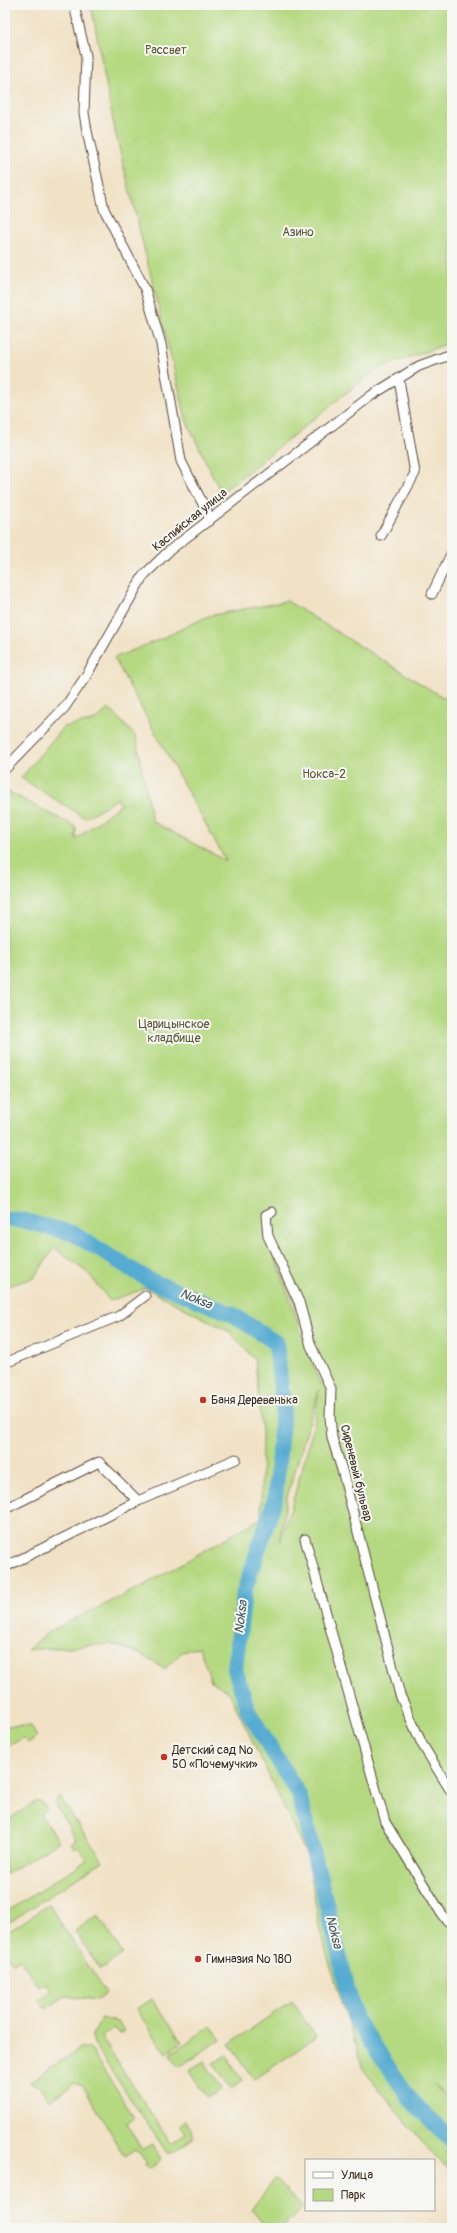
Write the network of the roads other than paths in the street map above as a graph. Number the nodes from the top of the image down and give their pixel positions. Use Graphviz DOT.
graph roads {
  1 [pos="74,5"];
  2 [pos="452,354"];
  3 [pos="398,380"];
  4 [pos="209,521"];
  5 [pos="382,536"];
  6 [pos="452,552"];
  7 [pos="432,594"];
  8 [pos="5,768"];
  9 [pos="272,1212"];
  10 [pos="145,1296"];
  11 [pos="5,1363"];
  12 [pos="236,1459"];
  13 [pos="138,1501"];
  14 [pos="5,1509"];
  15 [pos="305,1539"];
  16 [pos="5,1568"];
  17 [pos="452,1793"];
  18 [pos="452,1925"];
  1 -- 4 [label="street"];
  2 -- 3 [label="street, Каспийская улица"];
  3 -- 4 [label="street, Каспийская улица"];
  3 -- 5 [label="street"];
  4 -- 8 [label="street, Каспийская улица"];
  6 -- 7 [label="street"];
  9 -- 17 [label="street, Сиреневый бульвар"];
  10 -- 11 [label="street"];
  12 -- 13 [label="street"];
  13 -- 14 [label="street"];
  13 -- 16 [label="street"];
  15 -- 18 [label="street"];
}
